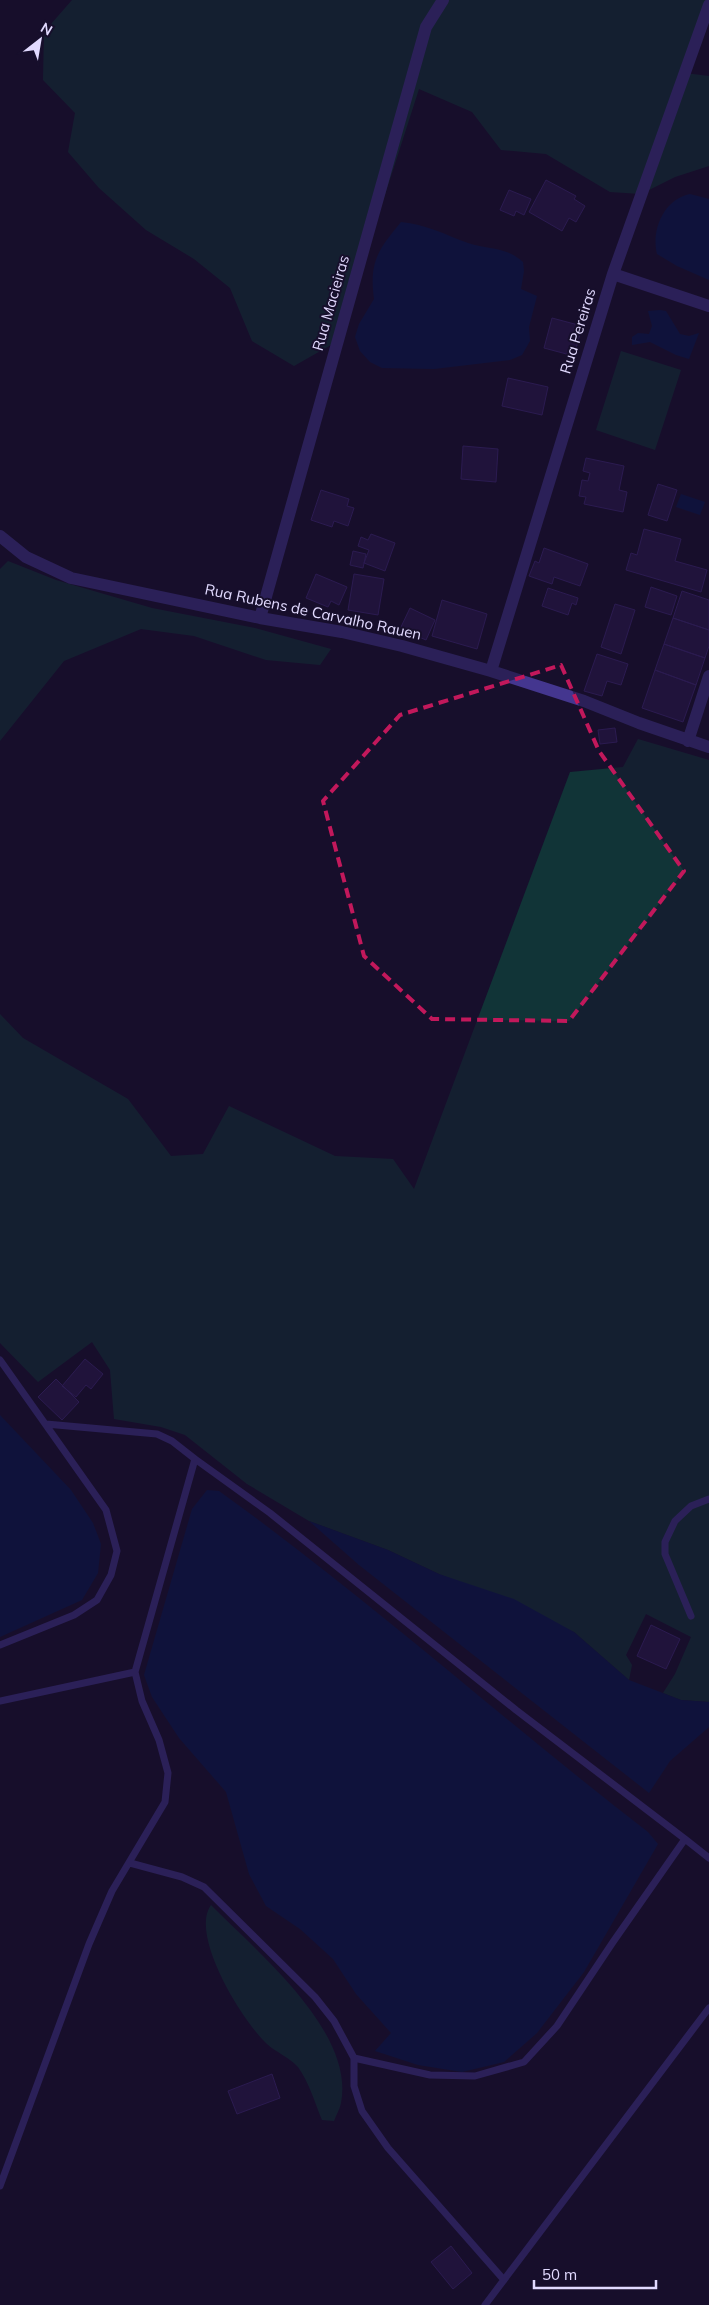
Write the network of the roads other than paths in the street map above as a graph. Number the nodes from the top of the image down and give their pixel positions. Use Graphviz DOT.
graph roads {
  1 [pos="443,0"];
  2 [pos="709,5"];
  3 [pos="613,274"];
  4 [pos="709,306"];
  5 [pos="0,536"];
  6 [pos="260,618"];
  7 [pos="491,670"];
  8 [pos="709,676"];
  9 [pos="688,740"];
  10 [pos="709,747"];
  11 [pos="0,1360"];
  12 [pos="46,1424"];
  13 [pos="195,1459"];
  14 [pos="709,1500"];
  15 [pos="691,1616"];
  16 [pos="0,1645"];
  17 [pos="135,1672"];
  18 [pos="0,1701"];
  19 [pos="685,1838"];
  20 [pos="709,1858"];
  21 [pos="130,1863"];
  22 [pos="709,2008"];
  23 [pos="354,2058"];
  24 [pos="0,2186"];
  25 [pos="504,2280"];
  26 [pos="485,2305"];
  1 -- 6 [label="street, Rua Macieiras"];
  2 -- 3 [label="street, Rua Pereiras"];
  3 -- 4 [label="street"];
  3 -- 7 [label="street, Rua Pereiras"];
  5 -- 6 [label="street, Rua Rubens de Carvalho Rauen"];
  6 -- 7 [label="street, Rua Rubens de Carvalho Rauen"];
  7 -- 9 [label="street, Rua Rubens de Carvalho Rauen"];
  8 -- 9 [label="street"];
  9 -- 10 [label="street, Rua Rubens de Carvalho Rauen"];
  11 -- 12 [label="lane"];
  12 -- 13 [label="lane"];
  12 -- 16 [label="lane"];
  13 -- 17 [label="lane"];
  13 -- 19 [label="lane"];
  14 -- 15 [label="lane"];
  17 -- 18 [label="lane"];
  17 -- 21 [label="lane"];
  19 -- 20 [label="lane"];
  19 -- 23 [label="lane"];
  21 -- 23 [label="lane"];
  21 -- 24 [label="lane"];
  22 -- 25 [label="lane"];
  23 -- 25 [label="lane"];
  25 -- 26 [label="lane"];
}
